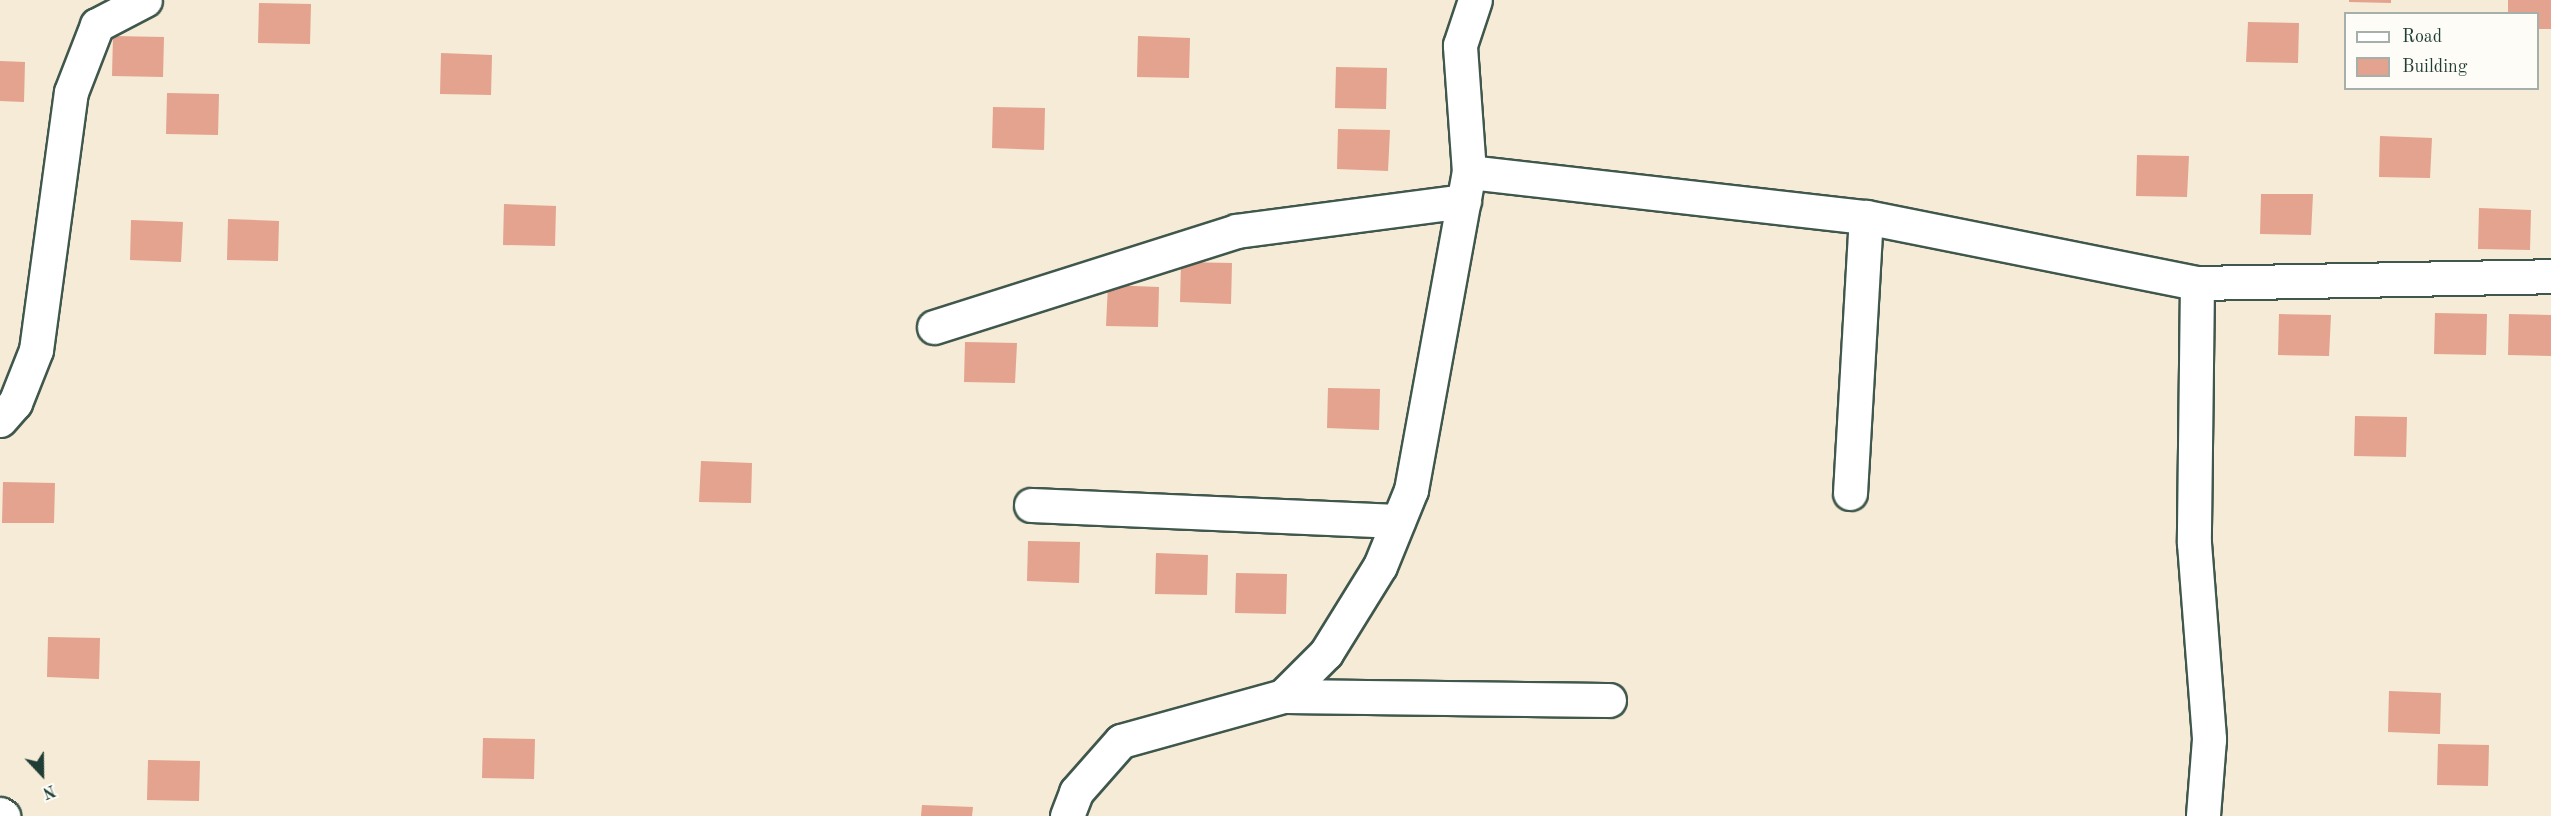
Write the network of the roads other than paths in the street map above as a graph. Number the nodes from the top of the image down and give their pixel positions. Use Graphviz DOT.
graph roads {
  1 [pos="145,0"];
  2 [pos="1475,0"];
  3 [pos="1466,187"];
  4 [pos="1866,217"];
  5 [pos="2551,276"];
  6 [pos="2197,283"];
  7 [pos="934,327"];
  8 [pos="0,420"];
  9 [pos="1850,493"];
  10 [pos="1031,505"];
  11 [pos="1398,521"];
  12 [pos="1283,696"];
  13 [pos="1609,700"];
  14 [pos="1066,816"];
  15 [pos="2203,816"];
  1 -- 8 [label="street"];
  2 -- 3 [label="street"];
  3 -- 4 [label="street"];
  3 -- 7 [label="street"];
  3 -- 11 [label="street"];
  4 -- 6 [label="street"];
  4 -- 9 [label="street"];
  5 -- 6 [label="street"];
  6 -- 15 [label="street"];
  10 -- 11 [label="street"];
  11 -- 12 [label="street"];
  12 -- 13 [label="street"];
  12 -- 14 [label="street"];
}
